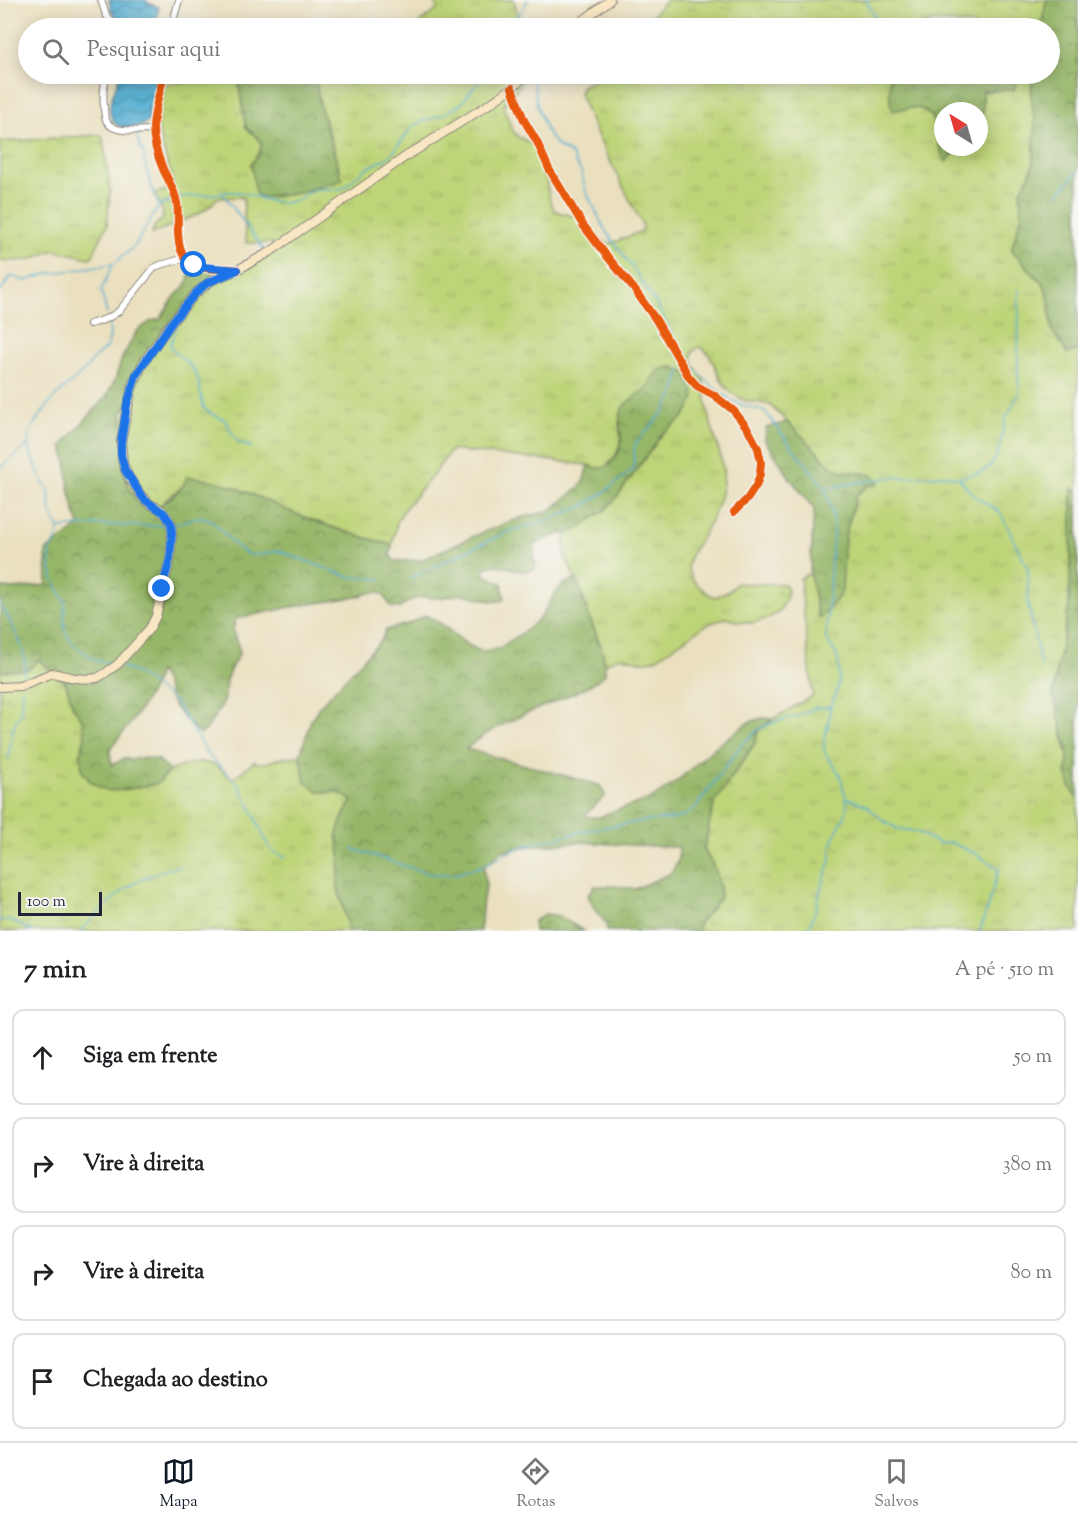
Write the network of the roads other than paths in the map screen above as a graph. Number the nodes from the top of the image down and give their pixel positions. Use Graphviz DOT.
graph roads {
  1 [pos="101,0"];
  2 [pos="179,0"];
  3 [pos="610,0"];
  4 [pos="108,18"];
  5 [pos="174,18"];
  6 [pos="586,18"];
  7 [pos="104,84"];
  8 [pos="161,84"];
  9 [pos="516,84"];
  10 [pos="512,88"];
  11 [pos="153,129"];
  12 [pos="186,258"];
  13 [pos="237,270"];
  14 [pos="90,324"];
  15 [pos="734,512"];
  16 [pos="0,687"];
  1 -- 4 [label="street"];
  2 -- 5 [label="street"];
  3 -- 6 [label="main road"];
  7 -- 11 [label="street"];
  8 -- 11 [label="street"];
  9 -- 10 [label="main road"];
  10 -- 13 [label="main road"];
  10 -- 15 [label="street"];
  11 -- 12 [label="street"];
  12 -- 13 [label="street"];
  12 -- 14 [label="street"];
  13 -- 16 [label="main road"];
}
